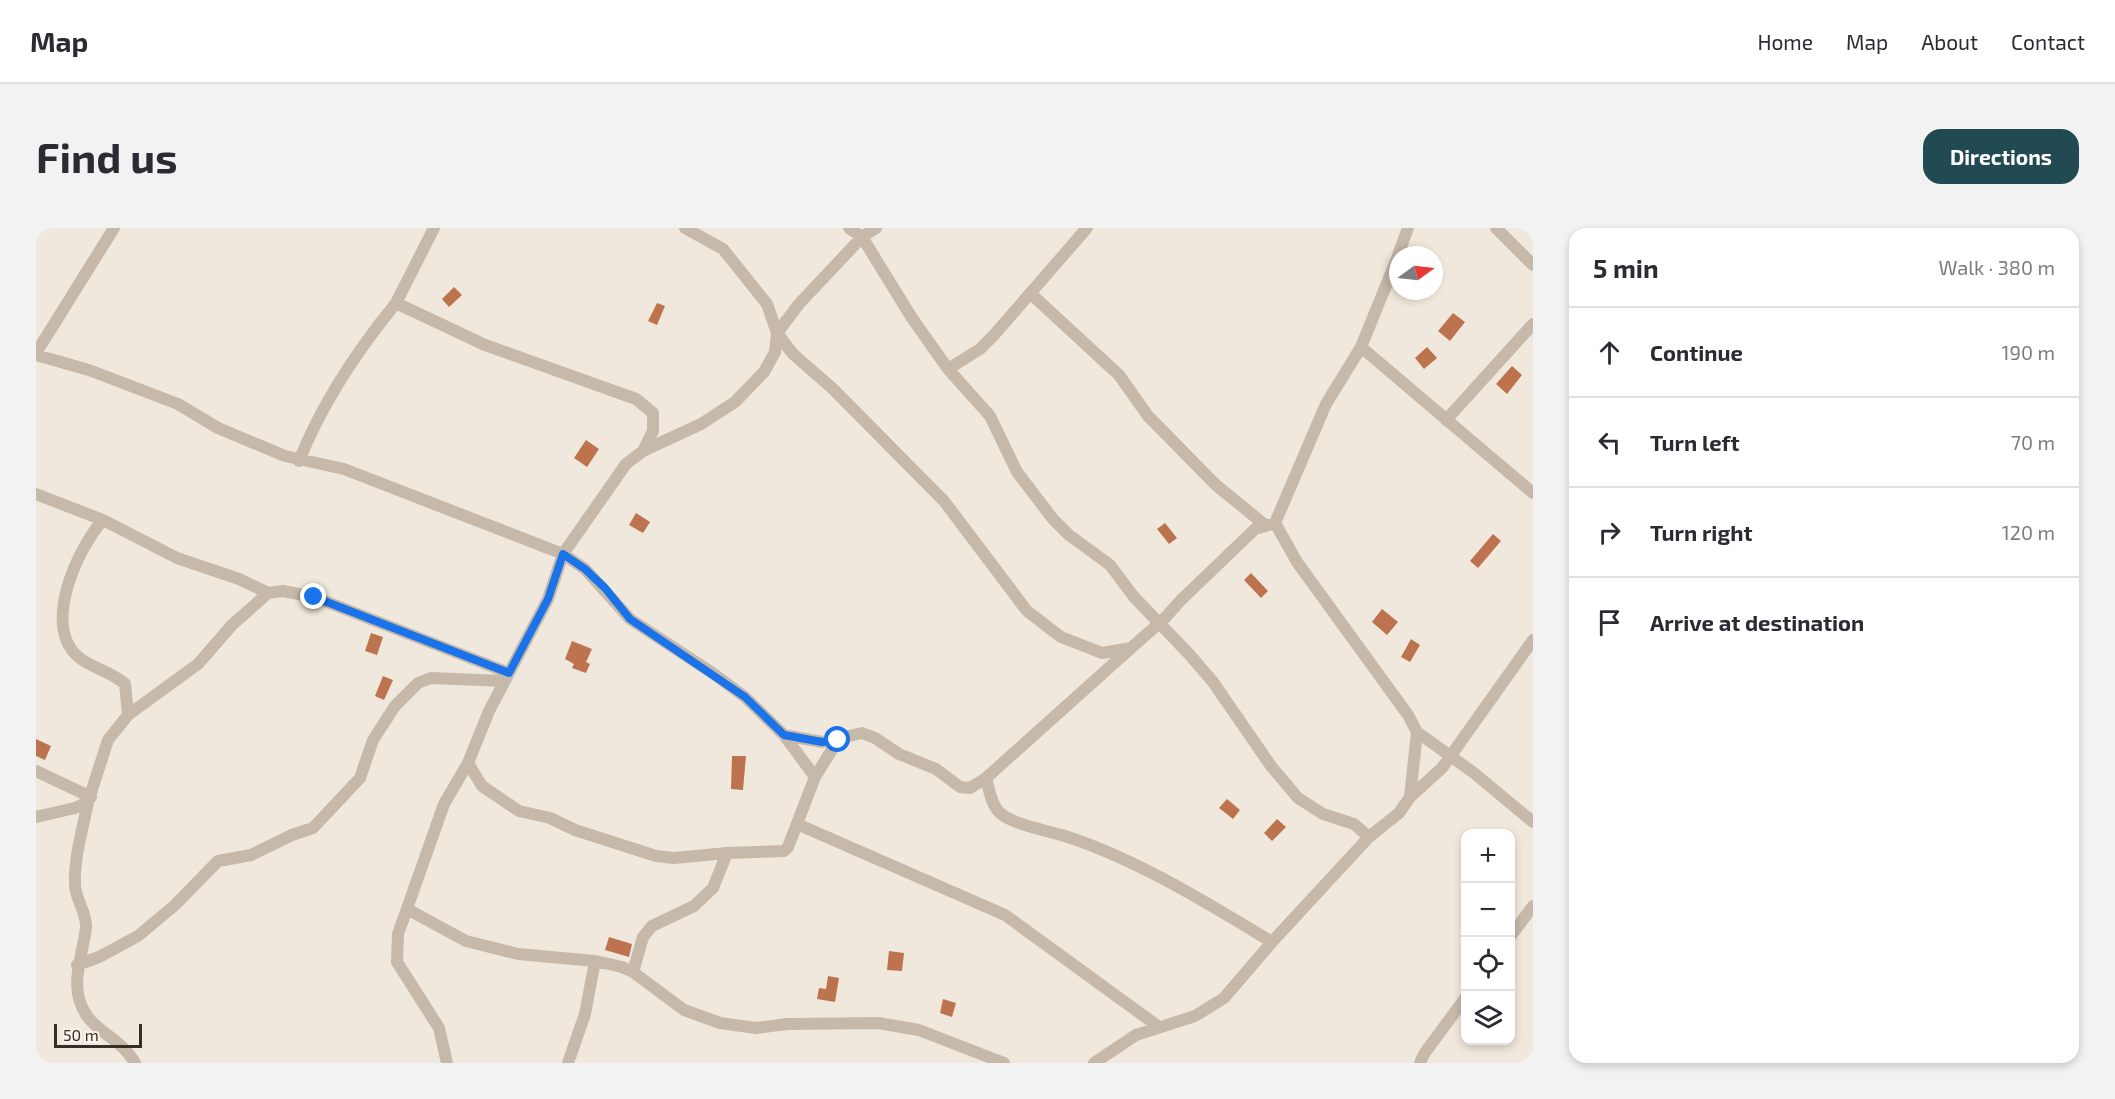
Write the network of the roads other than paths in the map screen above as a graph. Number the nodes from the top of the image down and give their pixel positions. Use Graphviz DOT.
graph roads {
  1 [pos="114,228"];
  2 [pos="434,228"];
  3 [pos="685,228"];
  4 [pos="849,228"];
  5 [pos="876,228"];
  6 [pos="1087,228"];
  7 [pos="1408,228"];
  8 [pos="1496,228"];
  9 [pos="862,237"];
  10 [pos="1401,246"];
  11 [pos="1533,265"];
  12 [pos="1389,277"];
  13 [pos="1030,293"];
  14 [pos="396,303"];
  15 [pos="1533,324"];
  16 [pos="777,333"];
  17 [pos="1361,347"];
  18 [pos="36,354"];
  19 [pos="948,369"];
  20 [pos="1446,420"];
  21 [pos="643,451"];
  22 [pos="298,461"];
  23 [pos="36,494"];
  24 [pos="1533,494"];
  25 [pos="103,520"];
  26 [pos="1270,524"];
  27 [pos="563,554"];
  28 [pos="268,593"];
  29 [pos="1159,623"];
  30 [pos="1533,640"];
  31 [pos="1131,648"];
  32 [pos="506,677"];
  33 [pos="128,715"];
  34 [pos="1417,732"];
  35 [pos="784,735"];
  36 [pos="838,740"];
  37 [pos="1450,756"];
  38 [pos="468,763"];
  39 [pos="36,771"];
  40 [pos="815,777"];
  41 [pos="986,778"];
  42 [pos="1410,797"];
  43 [pos="89,799"];
  44 [pos="36,817"];
  45 [pos="1533,822"];
  46 [pos="797,824"];
  47 [pos="1369,837"];
  48 [pos="727,853"];
  49 [pos="1533,906"];
  50 [pos="407,909"];
  51 [pos="1515,930"];
  52 [pos="1272,942"];
  53 [pos="595,961"];
  54 [pos="76,965"];
  55 [pos="633,972"];
  56 [pos="1461,1004"];
  57 [pos="1159,1027"];
  58 [pos="135,1063"];
  59 [pos="447,1063"];
  60 [pos="568,1063"];
  61 [pos="1004,1063"];
  62 [pos="1094,1063"];
  63 [pos="1420,1063"];
  1 -- 18 [label="street"];
  2 -- 14 [label="street"];
  3 -- 16 [label="street"];
  4 -- 9 [label="street"];
  5 -- 9 [label="street"];
  6 -- 13 [label="street"];
  7 -- 10 [label="street"];
  8 -- 11 [label="street"];
  9 -- 16 [label="street"];
  9 -- 19 [label="street"];
  12 -- 17 [label="street"];
  13 -- 19 [label="street"];
  13 -- 26 [label="street"];
  14 -- 21 [label="street"];
  14 -- 22 [label="street"];
  15 -- 20 [label="street"];
  16 -- 21 [label="street"];
  16 -- 31 [label="street"];
  17 -- 20 [label="street"];
  17 -- 26 [label="street"];
  18 -- 22 [label="street"];
  19 -- 29 [label="street"];
  20 -- 24 [label="street"];
  21 -- 27 [label="street"];
  22 -- 27 [label="street"];
  23 -- 25 [label="street"];
  25 -- 28 [label="street"];
  25 -- 33 [label="street"];
  26 -- 29 [label="street"];
  26 -- 34 [label="street"];
  27 -- 32 [label="street"];
  27 -- 35 [label="street"];
  28 -- 32 [label="street"];
  28 -- 33 [label="street"];
  29 -- 31 [label="street"];
  29 -- 47 [label="street"];
  30 -- 37 [label="street"];
  31 -- 41 [label="street"];
  32 -- 38 [label="street"];
  32 -- 54 [label="street"];
  33 -- 43 [label="street"];
  34 -- 37 [label="street"];
  34 -- 42 [label="street"];
  35 -- 36 [label="street"];
  35 -- 40 [label="street"];
  36 -- 40 [label="street"];
  36 -- 41 [label="street"];
  37 -- 42 [label="street"];
  37 -- 45 [label="street"];
  38 -- 48 [label="street"];
  38 -- 50 [label="street"];
  39 -- 43 [label="street"];
  40 -- 46 [label="street"];
  41 -- 52 [label="street"];
  42 -- 47 [label="street"];
  43 -- 44 [label="street"];
  43 -- 54 [label="street"];
  46 -- 48 [label="street"];
  46 -- 57 [label="street"];
  47 -- 52 [label="street"];
  48 -- 55 [label="street"];
  49 -- 51 [label="street"];
  50 -- 53 [label="street"];
  50 -- 59 [label="street"];
  52 -- 57 [label="street"];
  53 -- 55 [label="street"];
  53 -- 60 [label="street"];
  54 -- 58 [label="street"];
  55 -- 61 [label="street"];
  56 -- 63 [label="street"];
  57 -- 62 [label="street"];
}
